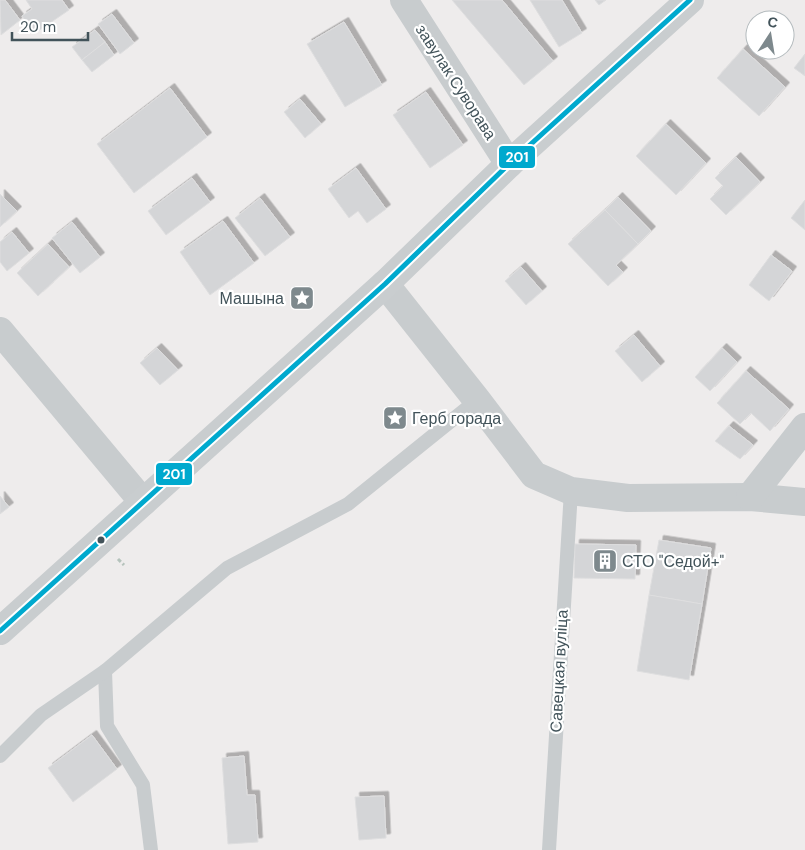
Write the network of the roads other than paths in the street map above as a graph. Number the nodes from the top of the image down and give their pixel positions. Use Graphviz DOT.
graph roads {
  1 [pos="404,0"];
  2 [pos="690,0"];
  3 [pos="509,164"];
  4 [pos="385,284"];
  5 [pos="0,331"];
  6 [pos="478,400"];
  7 [pos="805,427"];
  8 [pos="571,491"];
  9 [pos="750,497"];
  10 [pos="143,502"];
  11 [pos="805,502"];
  12 [pos="0,631"];
  13 [pos="105,671"];
  14 [pos="0,756"];
  15 [pos="151,850"];
  16 [pos="549,850"];
  1 -- 3 [label="street, завулак Суворава"];
  2 -- 3 [label="main road"];
  3 -- 4 [label="main road"];
  4 -- 6 [label="street"];
  4 -- 10 [label="main road"];
  5 -- 10 [label="street"];
  6 -- 8 [label="street"];
  6 -- 13 [label="lane"];
  7 -- 9 [label="street"];
  8 -- 9 [label="street"];
  8 -- 16 [label="lane, Савецкая вуліца"];
  9 -- 11 [label="street"];
  10 -- 12 [label="main road"];
  13 -- 14 [label="lane"];
  13 -- 15 [label="lane"];
}
